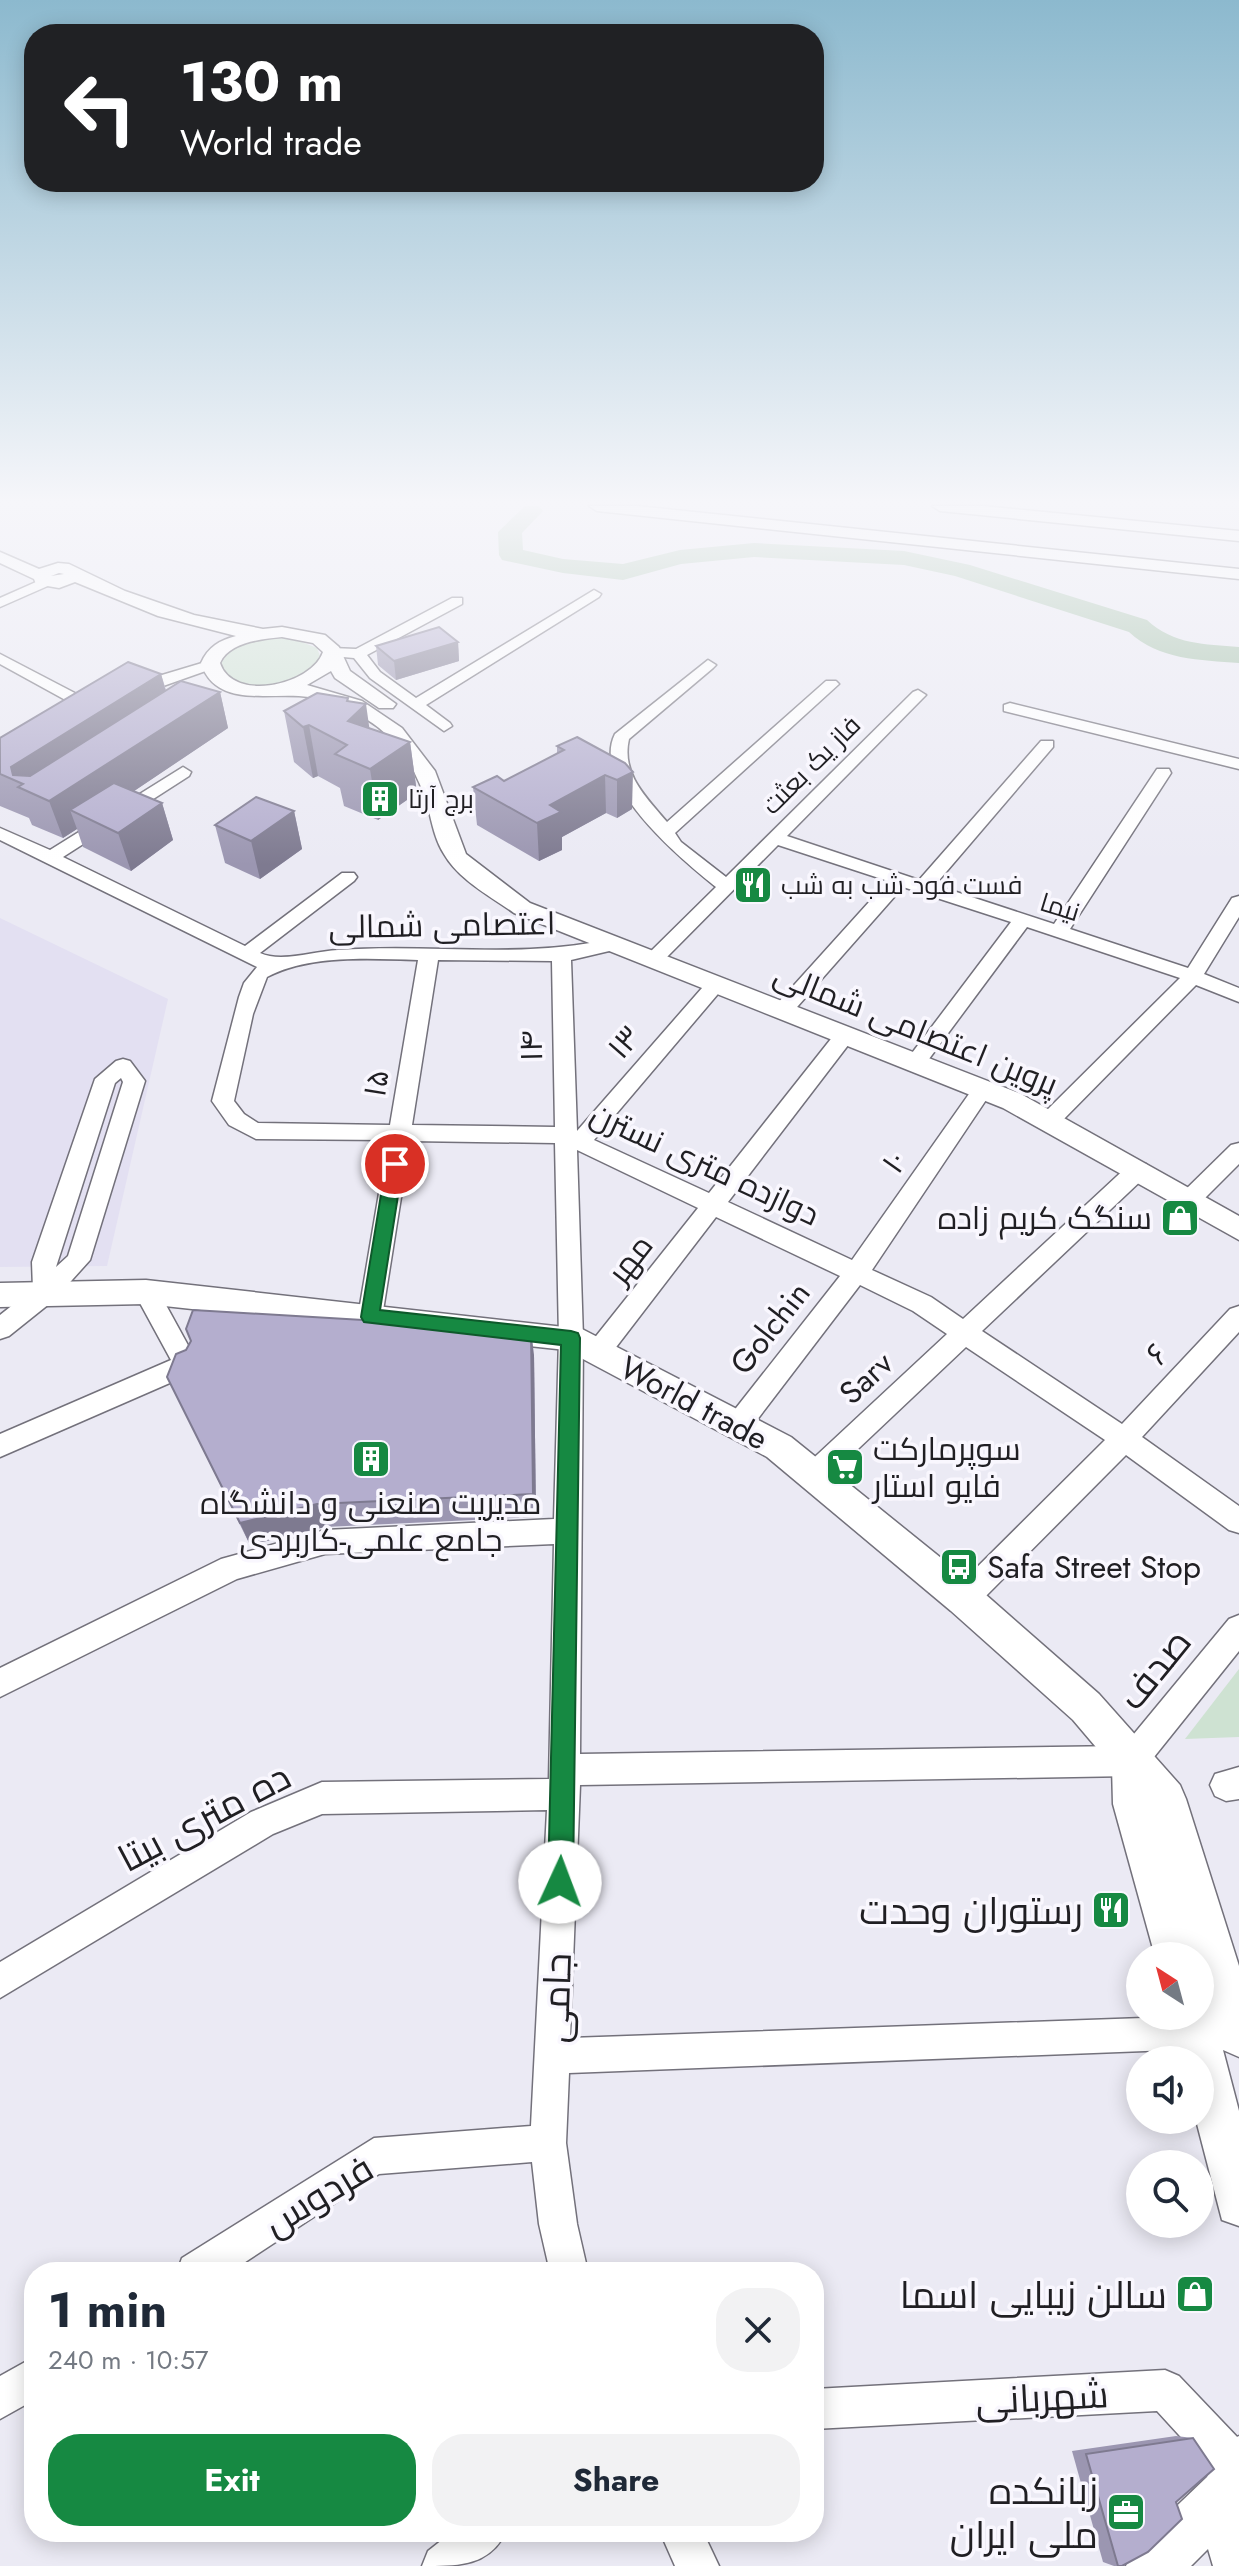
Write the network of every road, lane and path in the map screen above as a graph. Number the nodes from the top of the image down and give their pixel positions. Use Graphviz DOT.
graph roads {
  1 [pos="167,626"];
  2 [pos="211,626"];
  3 [pos="411,626"];
  4 [pos="543,626"];
  5 [pos="264,633"];
  6 [pos="332,652"];
  7 [pos="358,654"];
  8 [pos="0,658"];
  9 [pos="212,661"];
  10 [pos="708,665"];
  11 [pos="831,684"];
  12 [pos="281,689"];
  13 [pos="922,700"];
  14 [pos="415,705"];
  15 [pos="1010,708"];
  16 [pos="444,726"];
  17 [pos="1047,744"];
  18 [pos="1239,764"];
  19 [pos="183,772"];
  20 [pos="1163,773"];
  21 [pos="462,810"];
  22 [pos="666,832"];
  23 [pos="0,833"];
  24 [pos="782,841"];
  25 [pos="477,852"];
  26 [pos="50,858"];
  27 [pos="348,877"];
  28 [pos="899,880"];
  29 [pos="725,885"];
  30 [pos="923,887"];
  31 [pos="1239,902"];
  32 [pos="553,920"];
  33 [pos="1021,922"];
  34 [pos="1058,933"];
  35 [pos="615,944"];
  36 [pos="246,954"];
  37 [pos="429,954"];
  38 [pos="561,955"];
  39 [pos="654,959"];
  40 [pos="269,965"];
  41 [pos="1193,976"];
  42 [pos="716,984"];
  43 [pos="1239,996"];
  44 [pos="783,1010"];
  45 [pos="845,1035"];
  46 [pos="916,1062"];
  47 [pos="983,1089"];
  48 [pos="1050,1120"];
  49 [pos="400,1133"];
  50 [pos="572,1138"];
  51 [pos="1239,1151"];
  52 [pos="1138,1170"];
  53 [pos="1189,1200"];
  54 [pos="712,1205"];
  55 [pos="1239,1229"];
  56 [pos="857,1272"];
  57 [pos="146,1292"];
  58 [pos="45,1293"];
  59 [pos="0,1295"];
  60 [pos="1239,1316"];
  61 [pos="370,1317"];
  62 [pos="0,1329"];
  63 [pos="965,1331"];
  64 [pos="584,1345"];
  65 [pos="738,1425"];
  66 [pos="1124,1439"];
  67 [pos="0,1446"];
  68 [pos="813,1475"];
  69 [pos="1239,1521"];
  70 [pos="568,1531"];
  71 [pos="964,1599"];
  72 [pos="1239,1629"];
  73 [pos="0,1683"];
  74 [pos="1131,1761"];
  75 [pos="564,1782"];
  76 [pos="1172,1942"];
  77 [pos="0,1981"];
  78 [pos="1221,2029"];
  79 [pos="553,2056"];
  80 [pos="548,2143"];
  81 [pos="1238,2193"];
  82 [pos="211,2262"];
  83 [pos="567,2262"];
  84 [pos="24,2383"];
  85 [pos="0,2399"];
  86 [pos="824,2408"];
  87 [pos="1234,2475"];
  88 [pos="473,2542"];
  89 [pos="686,2542"];
  90 [pos="1239,2564"];
  91 [pos="443,2566"];
  92 [pos="698,2566"];
  93 [pos="1153,2566"];
  1 -- 9 [label="main road"];
  2 -- 5 [label="main road"];
  3 -- 7 [label="street"];
  4 -- 14 [label="street"];
  5 -- 6 [label="main road"];
  5 -- 9 [label="main road"];
  6 -- 7 [label="street"];
  6 -- 12 [label="main road"];
  6 -- 21 [label="main road"];
  7 -- 14 [label="street"];
  8 -- 9 [label="street"];
  9 -- 12 [label="main road, پروین اعتصامی شمالی"];
  10 -- 22 [label="street"];
  11 -- 22 [label="street"];
  12 -- 32 [label="main road, پروین اعتصامی شمالی"];
  13 -- 24 [label="street"];
  14 -- 16 [label="street"];
  15 -- 18 [label="street"];
  17 -- 30 [label="street"];
  19 -- 26 [label="street"];
  20 -- 34 [label="street"];
  22 -- 29 [label="street"];
  23 -- 26 [label="street"];
  24 -- 28 [label="street, نیما"];
  24 -- 29 [label="street"];
  25 -- 32 [label="main road, پروین اعتصامی شمالی"];
  26 -- 36 [label="street"];
  27 -- 36 [label="street"];
  28 -- 30 [label="street, نیما"];
  28 -- 44 [label="street"];
  29 -- 39 [label="street"];
  30 -- 33 [label="street, نیما"];
  31 -- 41 [label="street"];
  32 -- 35 [label="main road, پروین اعتصامی شمالی"];
  33 -- 34 [label="street, نیما"];
  33 -- 46 [label="street"];
  34 -- 41 [label="street, نیما"];
  35 -- 38 [label="street, اعتصامی شمالی"];
  35 -- 39 [label="main road, پروین اعتصامی شمالی"];
  36 -- 40 [label="street"];
  37 -- 38 [label="street, اعتصامی شمالی"];
  37 -- 40 [label="street, اعتصامی شمالی"];
  37 -- 49 [label="street, ۱۵"];
  38 -- 50 [label="street, ۱۴"];
  39 -- 42 [label="main road, پروین اعتصامی شمالی"];
  40 -- 49 [label="street, دوازده متری نسترن"];
  41 -- 43 [label="street, نیما"];
  41 -- 48 [label="street"];
  42 -- 44 [label="main road, پروین اعتصامی شمالی"];
  42 -- 50 [label="street, ۱۳"];
  44 -- 45 [label="main road, پروین اعتصامی شمالی"];
  45 -- 46 [label="main road, پروین اعتصامی شمالی"];
  45 -- 54 [label="street, مهر"];
  46 -- 47 [label="main road, پروین اعتصامی شمالی"];
  47 -- 48 [label="main road, پروین اعتصامی شمالی"];
  47 -- 56 [label="street, ۱۰"];
  48 -- 52 [label="main road, پروین اعتصامی شمالی"];
  49 -- 50 [label="street, دوازده متری نسترن"];
  49 -- 61 [label="street, ۱۵"];
  50 -- 54 [label="street, دوازده متری نسترن"];
  50 -- 64 [label="street, ۱۴"];
  51 -- 53 [label="street"];
  52 -- 53 [label="main road, پروین اعتصامی شمالی"];
  52 -- 63 [label="street, Sarv"];
  53 -- 55 [label="main road, پروین اعتصامی شمالی"];
  54 -- 56 [label="street, دوازده متری نسترن"];
  54 -- 64 [label="street, مهر"];
  56 -- 63 [label="street, دوازده متری نسترن"];
  56 -- 65 [label="street, Golchin"];
  57 -- 58 [label="main road, World trade"];
  57 -- 61 [label="main road, World trade"];
  57 -- 67 [label="street"];
  58 -- 58 [label="street"];
  58 -- 59 [label="main road, World trade"];
  58 -- 62 [label="street"];
  60 -- 66 [label="street, ۶"];
  61 -- 64 [label="main road, World trade"];
  63 -- 66 [label="street, دوازده متری نسترن"];
  63 -- 68 [label="street, Sarv"];
  64 -- 65 [label="main road, World trade"];
  64 -- 70 [label="street, جامی"];
  65 -- 68 [label="main road, World trade"];
  66 -- 69 [label="street, دوازده متری نسترن"];
  66 -- 71 [label="street, ۶"];
  68 -- 71 [label="main road, World trade"];
  70 -- 73 [label="street"];
  70 -- 75 [label="street, جامی"];
  71 -- 74 [label="main road, World trade"];
  72 -- 74 [label="street, صدف"];
  74 -- 75 [label="street, ده متری بیتا"];
  74 -- 76 [label="main road"];
  74 -- 78 [label="main road, World trade"];
  75 -- 77 [label="street, ده متری بیتا"];
  75 -- 79 [label="street, جامی"];
  78 -- 79 [label="street"];
  78 -- 81 [label="main road, World trade"];
  79 -- 80 [label="street, جامی"];
  80 -- 82 [label="street, فردوس"];
  80 -- 83 [label="street, جامی"];
  84 -- 85 [label="street"];
  86 -- 87 [label="street, شهربانی"];
  87 -- 90 [label="main road"];
  87 -- 93 [label="main road"];
  88 -- 91 [label="street"];
  89 -- 92 [label="street"];
}
